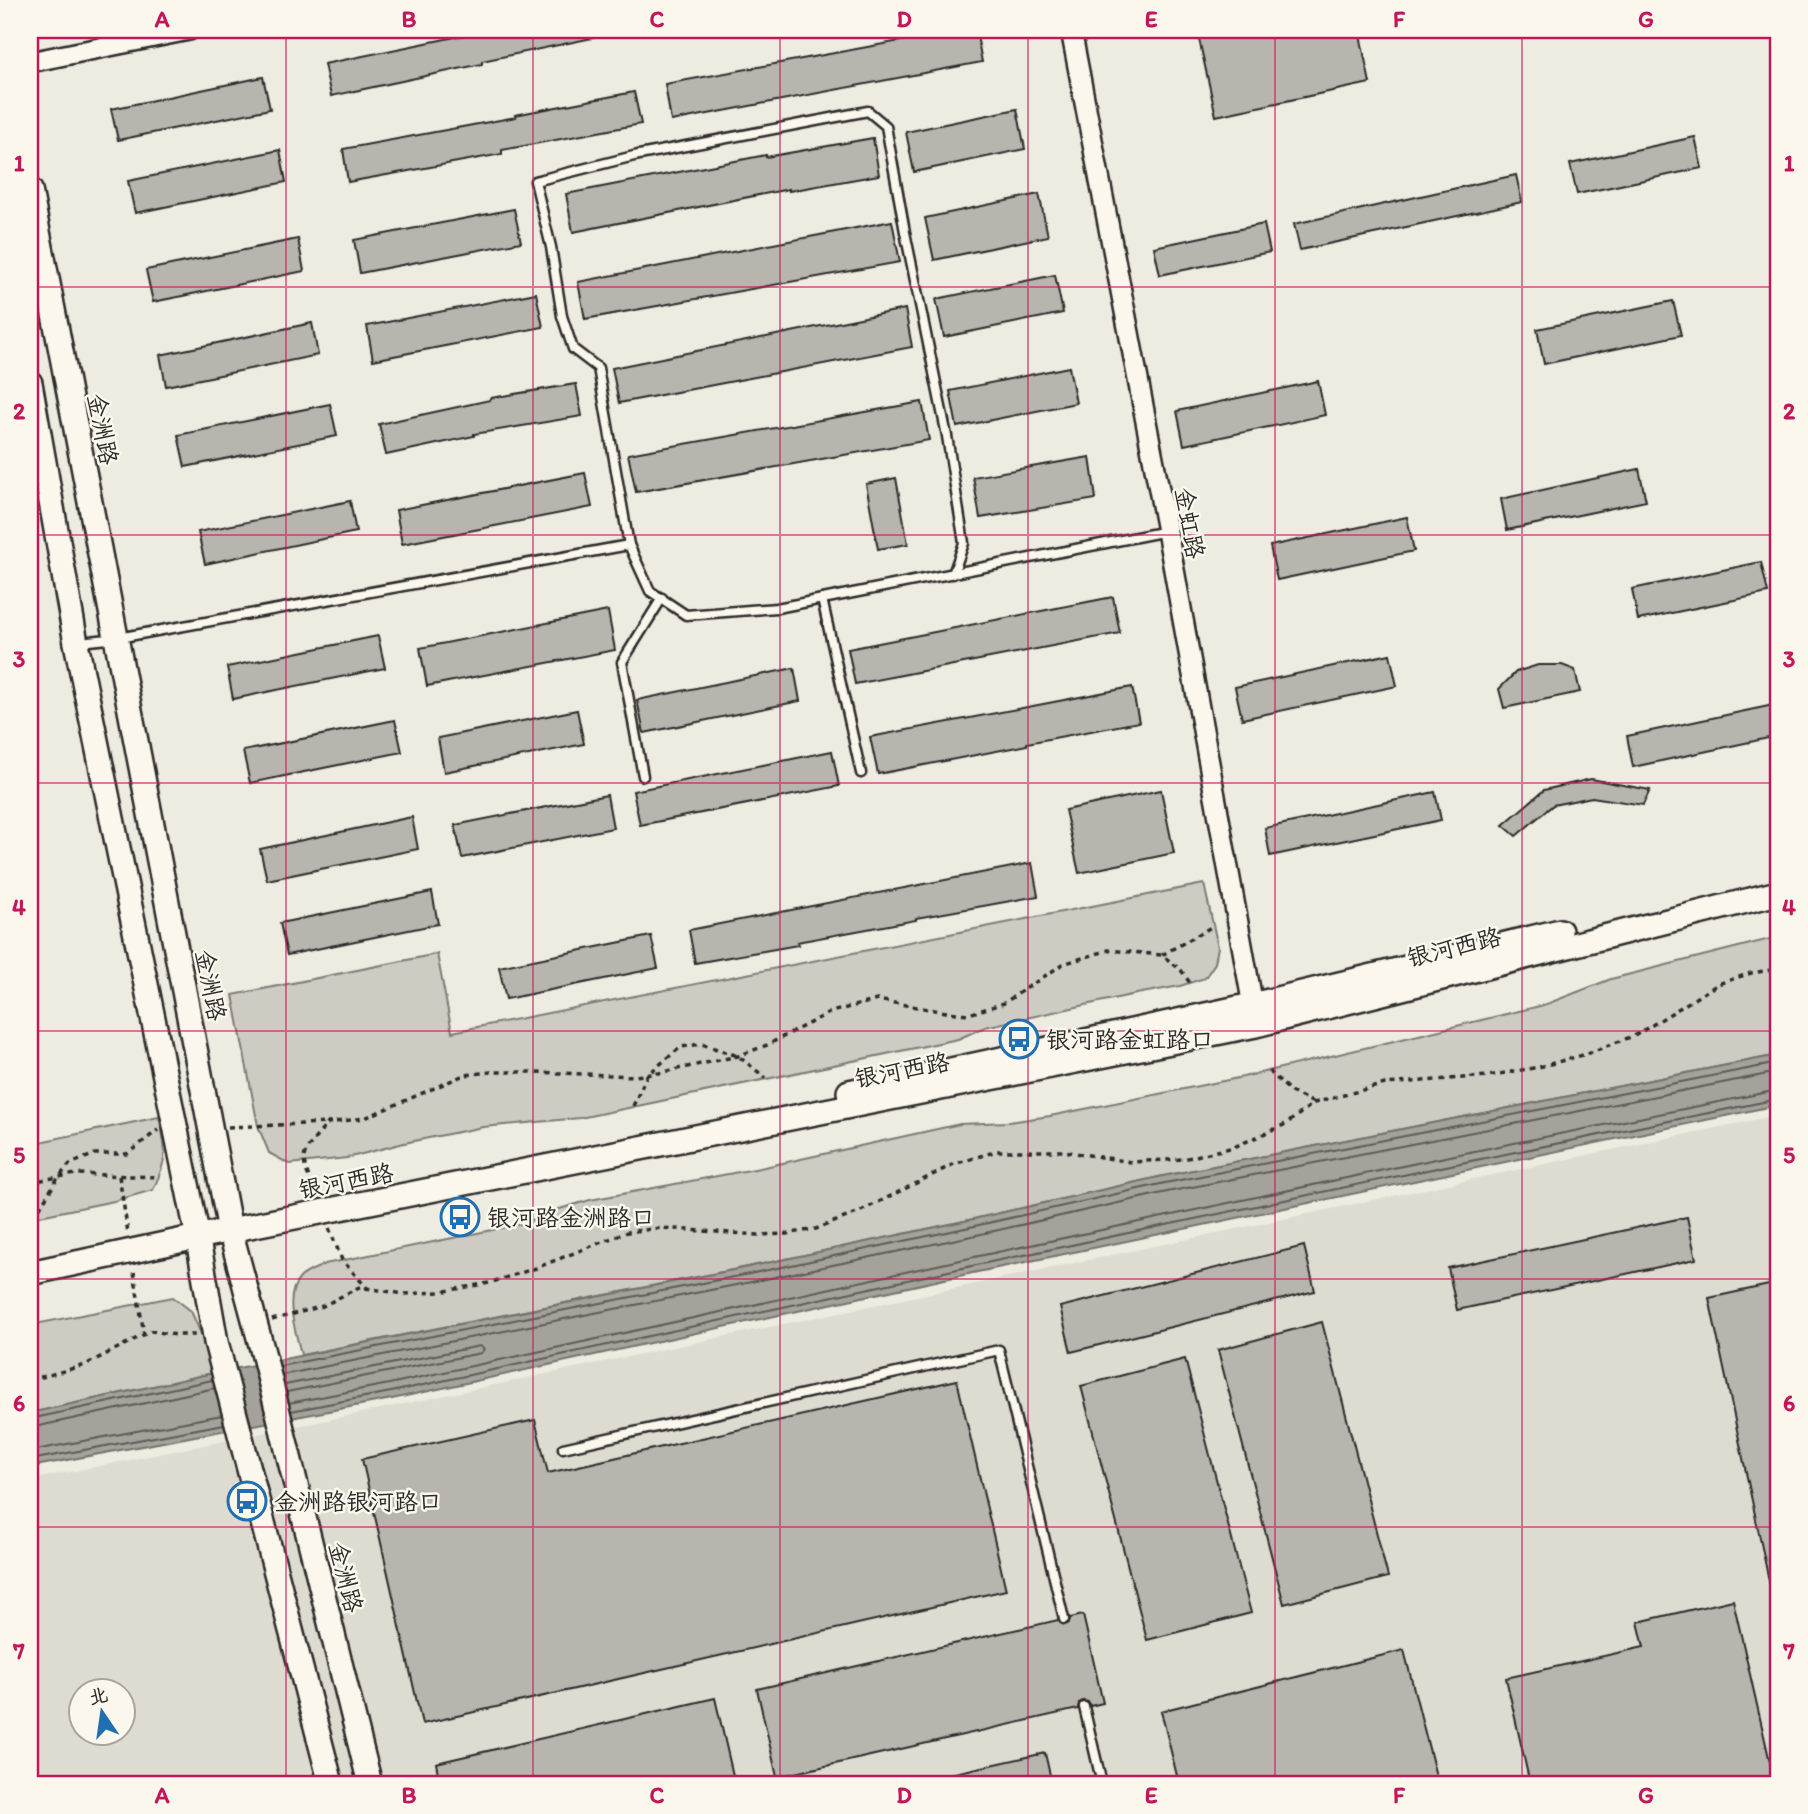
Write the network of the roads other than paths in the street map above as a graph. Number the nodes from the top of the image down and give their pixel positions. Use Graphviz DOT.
graph roads {
  1 [pos="190,30"];
  2 [pos="1071,30"];
  3 [pos="30,62"];
  4 [pos="30,190"];
  5 [pos="30,383"];
  6 [pos="1167,531"];
  7 [pos="629,545"];
  8 [pos="953,574"];
  9 [pos="662,598"];
  10 [pos="822,599"];
  11 [pos="118,638"];
  12 [pos="76,643"];
  13 [pos="861,773"];
  14 [pos="643,776"];
  15 [pos="1778,877"];
  16 [pos="1778,892"];
  17 [pos="1254,1015"];
  18 [pos="230,1223"];
  19 [pos="197,1230"];
  20 [pos="30,1256"];
  21 [pos="30,1273"];
  22 [pos="562,1448"];
  23 [pos="1064,1619"];
  24 [pos="1084,1707"];
  25 [pos="331,1784"];
  26 [pos="370,1784"];
  27 [pos="1102,1784"];
  1 -- 3 [label="street"];
  2 -- 6 [label="street, 金虹路"];
  4 -- 11 [label="main road, 金洲路"];
  5 -- 12 [label="main road"];
  6 -- 8 [label="lane"];
  6 -- 17 [label="street, 金虹路"];
  7 -- 8 [label="lane"];
  7 -- 9 [label="lane"];
  7 -- 11 [label="lane"];
  8 -- 10 [label="lane"];
  9 -- 10 [label="lane"];
  9 -- 14 [label="lane"];
  10 -- 13 [label="lane"];
  11 -- 12 [label="lane"];
  11 -- 18 [label="main road, 金洲路"];
  12 -- 19 [label="main road"];
  15 -- 17 [label="main road, 银河西路"];
  16 -- 17 [label="main road, 银河西路"];
  17 -- 18 [label="main road, 银河西路"];
  18 -- 19 [label="main road, 银河西路"];
  18 -- 26 [label="main road, 金洲路"];
  19 -- 20 [label="main road, 银河西路"];
  19 -- 21 [label="main road, 银河西路"];
  19 -- 25 [label="main road"];
  22 -- 23 [label="lane"];
  24 -- 27 [label="lane"];
}
